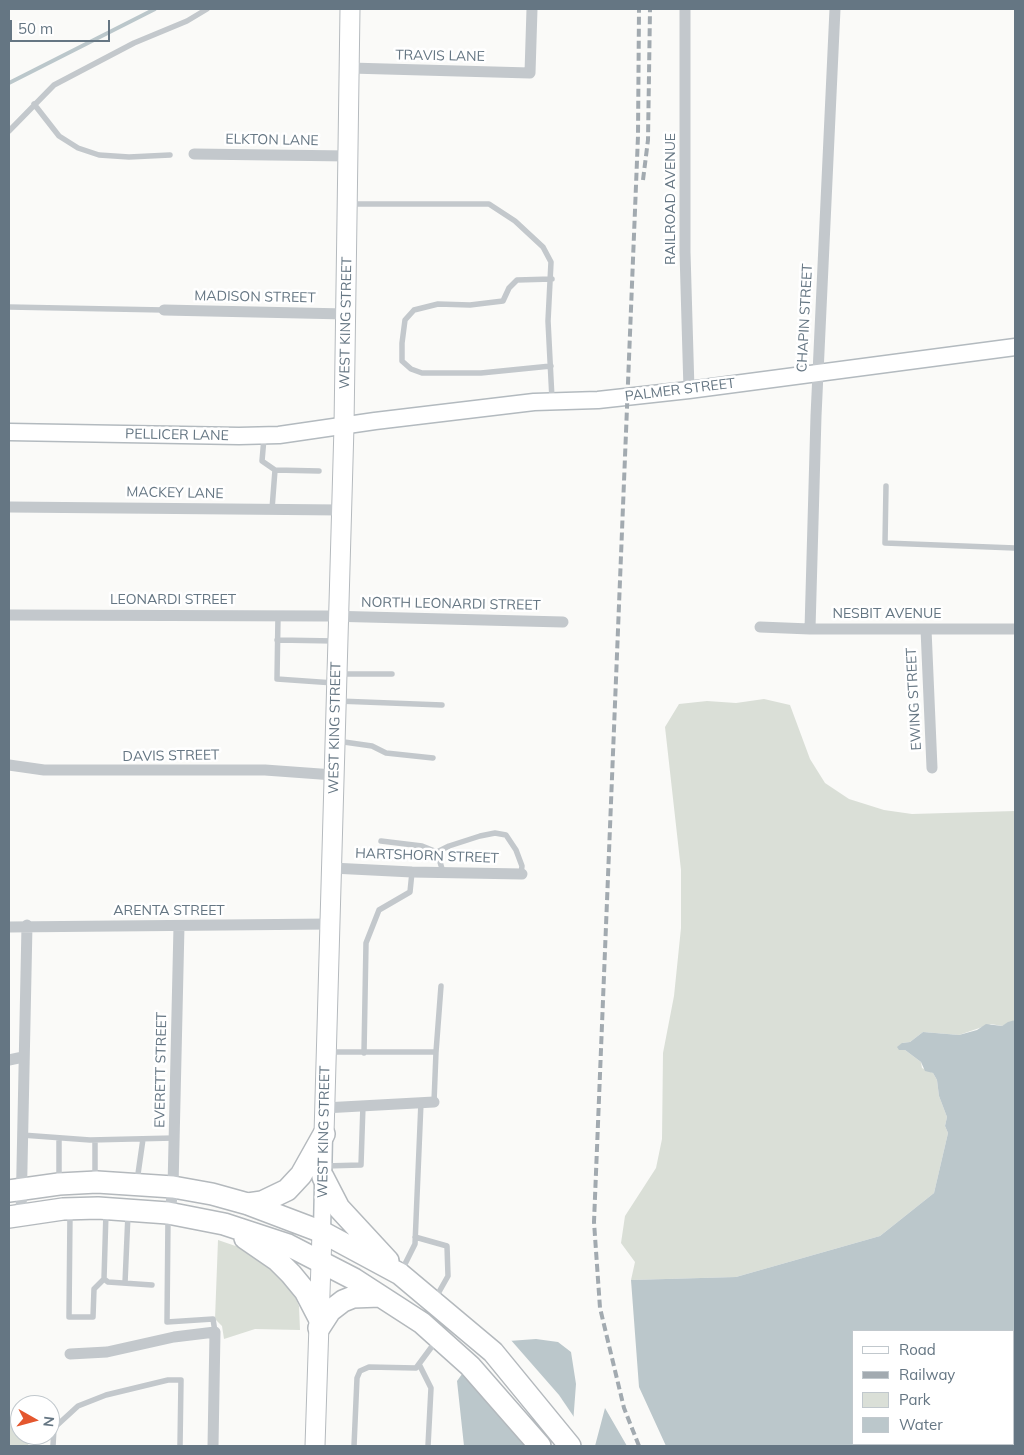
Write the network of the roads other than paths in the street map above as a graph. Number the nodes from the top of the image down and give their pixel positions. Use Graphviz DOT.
graph roads {
  1 [pos="207,9"];
  2 [pos="350,9"];
  3 [pos="532,9"];
  4 [pos="685,9"];
  5 [pos="835,9"];
  6 [pos="350,68"];
  7 [pos="34,104"];
  8 [pos="9,131"];
  9 [pos="194,154"];
  10 [pos="170,156"];
  11 [pos="349,156"];
  12 [pos="348,204"];
  13 [pos="552,279"];
  14 [pos="9,307"];
  15 [pos="164,310"];
  16 [pos="346,314"];
  17 [pos="1015,347"];
  18 [pos="551,366"];
  19 [pos="818,373"];
  20 [pos="689,390"];
  21 [pos="552,401"];
  22 [pos="344,426"];
  23 [pos="9,432"];
  24 [pos="264,436"];
  25 [pos="275,470"];
  26 [pos="319,471"];
  27 [pos="886,486"];
  28 [pos="9,506"];
  29 [pos="272,509"];
  30 [pos="341,510"];
  31 [pos="1015,548"];
  32 [pos="9,615"];
  33 [pos="278,616"];
  34 [pos="338,616"];
  35 [pos="563,622"];
  36 [pos="760,627"];
  37 [pos="810,629"];
  38 [pos="926,629"];
  39 [pos="1015,629"];
  40 [pos="278,640"];
  41 [pos="337,641"];
  42 [pos="392,674"];
  43 [pos="336,686"];
  44 [pos="442,705"];
  45 [pos="335,741"];
  46 [pos="433,758"];
  47 [pos="9,765"];
  48 [pos="932,768"];
  49 [pos="334,775"];
  50 [pos="381,841"];
  51 [pos="437,852"];
  52 [pos="332,868"];
  53 [pos="412,872"];
  54 [pos="443,872"];
  55 [pos="521,874"];
  56 [pos="330,924"];
  57 [pos="27,925"];
  58 [pos="179,926"];
  59 [pos="9,927"];
  60 [pos="441,986"];
  61 [pos="326,1052"];
  62 [pos="436,1052"];
  63 [pos="364,1053"];
  64 [pos="23,1057"];
  65 [pos="9,1060"];
  66 [pos="421,1102"];
  67 [pos="434,1102"];
  68 [pos="363,1105"];
  69 [pos="324,1108"];
  70 [pos="324,1134"];
  71 [pos="21,1135"];
  72 [pos="59,1138"];
  73 [pos="174,1138"];
  74 [pos="143,1139"];
  75 [pos="95,1140"];
  76 [pos="323,1172"];
  77 [pos="95,1182"];
  78 [pos="136,1183"];
  79 [pos="59,1184"];
  80 [pos="173,1187"];
  81 [pos="14,1190"];
  82 [pos="248,1204"];
  83 [pos="106,1208"];
  84 [pos="70,1209"];
  85 [pos="129,1210"];
  86 [pos="169,1213"];
  87 [pos="15,1216"];
  88 [pos="224,1224"];
  89 [pos="322,1232"];
  90 [pos="415,1237"];
  91 [pos="320,1260"];
  92 [pos="400,1274"];
  93 [pos="104,1280"];
  94 [pos="125,1283"];
  95 [pos="152,1285"];
  96 [pos="380,1296"];
  97 [pos="432,1303"];
  98 [pos="319,1323"];
  99 [pos="215,1332"];
  100 [pos="438,1337"];
  101 [pos="70,1354"];
  102 [pos="419,1364"];
  103 [pos="53,1446"];
  104 [pos="180,1446"];
  105 [pos="213,1446"];
  106 [pos="315,1446"];
  107 [pos="354,1446"];
  108 [pos="428,1446"];
  109 [pos="540,1446"];
  110 [pos="570,1446"];
  1 -- 7 [label="lane"];
  2 -- 6 [label="main road, WEST KING STREET"];
  3 -- 6 [label="street, TRAVIS LANE"];
  4 -- 20 [label="street, RAILROAD AVENUE"];
  5 -- 19 [label="street, CHAPIN STREET"];
  6 -- 11 [label="main road, WEST KING STREET"];
  7 -- 8 [label="lane"];
  7 -- 10 [label="lane"];
  9 -- 11 [label="street, ELKTON LANE"];
  11 -- 12 [label="main road, WEST KING STREET"];
  12 -- 13 [label="lane"];
  12 -- 16 [label="main road, WEST KING STREET"];
  13 -- 18 [label="lane"];
  13 -- 18 [label="lane"];
  14 -- 15 [label="lane"];
  15 -- 16 [label="street, MADISON STREET"];
  16 -- 22 [label="main road, WEST KING STREET"];
  17 -- 19 [label="street, PALMER STREET"];
  18 -- 21 [label="lane"];
  19 -- 20 [label="street, PALMER STREET"];
  19 -- 37 [label="street, CHAPIN STREET"];
  20 -- 21 [label="street, PALMER STREET"];
  21 -- 22 [label="street, PALMER STREET"];
  22 -- 24 [label="street, PELLICER LANE"];
  22 -- 30 [label="main road, WEST KING STREET"];
  23 -- 24 [label="street, PELLICER LANE"];
  24 -- 25 [label="lane"];
  25 -- 26 [label="lane"];
  25 -- 29 [label="lane"];
  27 -- 31 [label="lane"];
  28 -- 29 [label="street, MACKEY LANE"];
  29 -- 30 [label="street, MACKEY LANE"];
  30 -- 34 [label="main road, WEST KING STREET"];
  32 -- 33 [label="street, LEONARDI STREET"];
  33 -- 34 [label="street, LEONARDI STREET"];
  33 -- 40 [label="lane"];
  34 -- 35 [label="street, NORTH LEONARDI STREET"];
  34 -- 41 [label="main road, WEST KING STREET"];
  36 -- 37 [label="street, NESBIT AVENUE"];
  37 -- 38 [label="street, NESBIT AVENUE"];
  38 -- 39 [label="street, NESBIT AVENUE"];
  38 -- 48 [label="street, EWING STREET"];
  40 -- 41 [label="lane"];
  40 -- 43 [label="lane"];
  41 -- 43 [label="main road, WEST KING STREET"];
  42 -- 43 [label="lane"];
  43 -- 44 [label="lane"];
  43 -- 45 [label="main road, WEST KING STREET"];
  45 -- 46 [label="lane"];
  45 -- 49 [label="main road, WEST KING STREET"];
  47 -- 49 [label="street, DAVIS STREET"];
  49 -- 52 [label="main road, WEST KING STREET"];
  50 -- 51 [label="lane"];
  51 -- 54 [label="lane"];
  51 -- 55 [label="lane"];
  52 -- 53 [label="street, HARTSHORN STREET"];
  52 -- 56 [label="main road, WEST KING STREET"];
  53 -- 54 [label="street, HARTSHORN STREET"];
  53 -- 63 [label="lane"];
  54 -- 55 [label="street, HARTSHORN STREET"];
  56 -- 58 [label="street, ARENTA STREET"];
  56 -- 61 [label="main road, WEST KING STREET"];
  57 -- 58 [label="street, ARENTA STREET"];
  57 -- 59 [label="street, ARENTA STREET"];
  57 -- 64 [label="street"];
  58 -- 73 [label="street, EVERETT STREET"];
  60 -- 62 [label="lane"];
  61 -- 63 [label="lane"];
  61 -- 69 [label="main road, WEST KING STREET"];
  62 -- 63 [label="lane"];
  62 -- 67 [label="lane"];
  64 -- 65 [label="street"];
  64 -- 71 [label="street"];
  66 -- 67 [label="street"];
  66 -- 68 [label="street"];
  66 -- 90 [label="lane"];
  68 -- 69 [label="street"];
  68 -- 76 [label="lane"];
  69 -- 70 [label="main road, WEST KING STREET"];
  70 -- 76 [label="street, WEST KING STREET"];
  70 -- 82 [label="highway"];
  71 -- 72 [label="lane"];
  71 -- 81 [label="street"];
  72 -- 75 [label="lane"];
  72 -- 79 [label="lane"];
  73 -- 74 [label="lane"];
  73 -- 80 [label="street, EVERETT STREET"];
  74 -- 75 [label="lane"];
  74 -- 78 [label="lane"];
  75 -- 77 [label="lane"];
  76 -- 89 [label="street, WEST KING STREET"];
  76 -- 92 [label="highway"];
  77 -- 78 [label="highway"];
  77 -- 79 [label="highway"];
  78 -- 80 [label="highway"];
  79 -- 81 [label="highway"];
  80 -- 82 [label="highway"];
  80 -- 86 [label="street, EVERETT STREET"];
  81 -- 87 [label="street"];
  82 -- 89 [label="highway"];
  83 -- 84 [label="highway"];
  83 -- 85 [label="highway"];
  83 -- 93 [label="lane"];
  84 -- 87 [label="highway"];
  84 -- 93 [label="lane"];
  85 -- 86 [label="highway"];
  85 -- 94 [label="lane"];
  86 -- 88 [label="highway"];
  86 -- 99 [label="lane"];
  88 -- 91 [label="highway"];
  88 -- 98 [label="highway"];
  89 -- 91 [label="main road, WEST KING STREET"];
  89 -- 92 [label="highway"];
  90 -- 92 [label="lane"];
  90 -- 97 [label="lane"];
  91 -- 96 [label="highway"];
  91 -- 98 [label="main road, WEST KING STREET"];
  92 -- 97 [label="highway"];
  93 -- 94 [label="lane"];
  94 -- 95 [label="lane"];
  96 -- 98 [label="highway"];
  96 -- 100 [label="highway"];
  97 -- 110 [label="highway"];
  98 -- 106 [label="main road, WEST KING STREET"];
  99 -- 101 [label="street"];
  99 -- 105 [label="street"];
  100 -- 102 [label="lane"];
  100 -- 109 [label="highway"];
  102 -- 107 [label="lane"];
  102 -- 108 [label="lane"];
  103 -- 104 [label="lane"];
}
